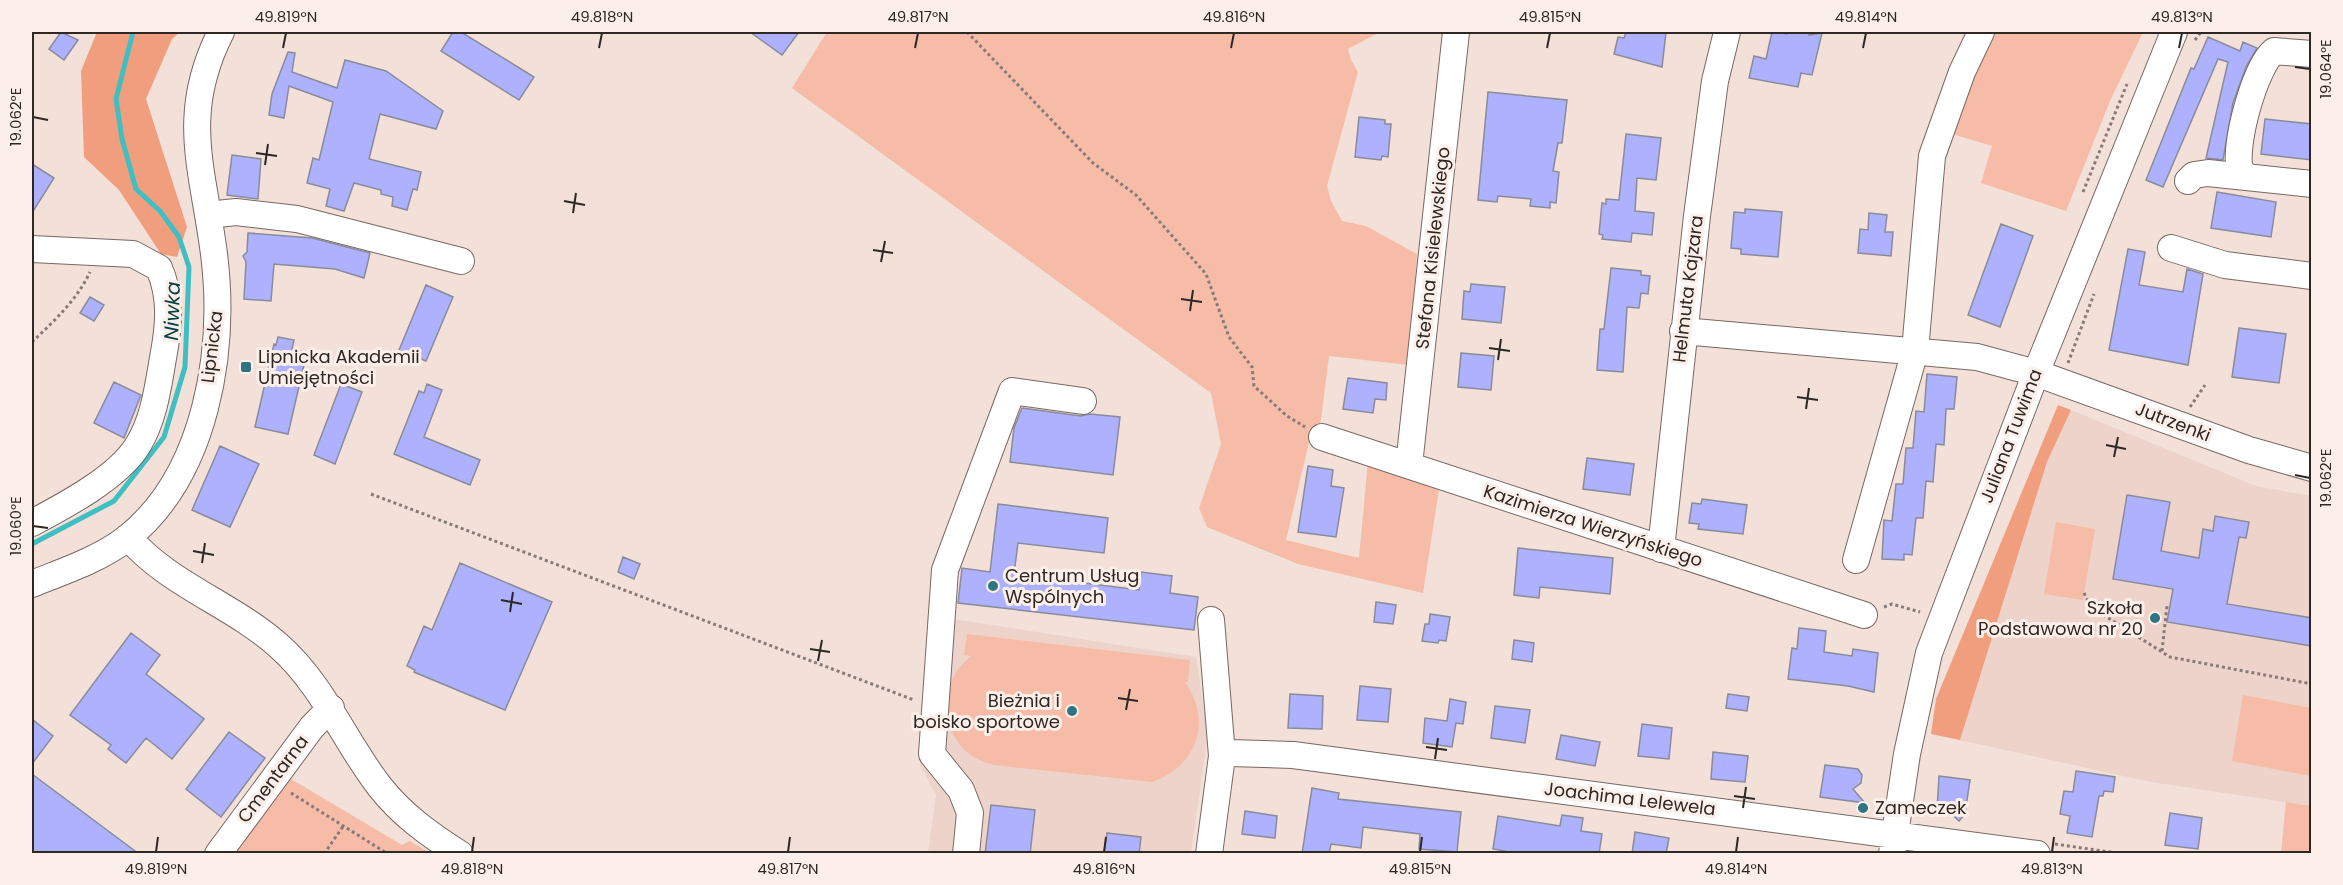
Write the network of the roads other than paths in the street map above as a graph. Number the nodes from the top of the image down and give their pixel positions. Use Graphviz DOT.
graph roads {
  1 [pos="221,32"];
  2 [pos="1456,32"];
  3 [pos="1727,32"];
  4 [pos="1982,32"];
  5 [pos="2174,32"];
  6 [pos="2312,54"];
  7 [pos="2247,177"];
  8 [pos="2188,181"];
  9 [pos="2312,184"];
  10 [pos="208,215"];
  11 [pos="2171,248"];
  12 [pos="32,249"];
  13 [pos="461,261"];
  14 [pos="2312,276"];
  15 [pos="1683,331"];
  16 [pos="1915,351"];
  17 [pos="2036,373"];
  18 [pos="1083,401"];
  19 [pos="1322,437"];
  20 [pos="1409,465"];
  21 [pos="2312,468"];
  22 [pos="32,523"];
  23 [pos="128,537"];
  24 [pos="1661,549"];
  25 [pos="1856,560"];
  26 [pos="32,584"];
  27 [pos="1864,615"];
  28 [pos="1211,620"];
  29 [pos="331,708"];
  30 [pos="1222,756"];
  31 [pos="1894,844"];
  32 [pos="218,854"];
  33 [pos="460,854"];
  34 [pos="966,854"];
  35 [pos="1209,854"];
  36 [pos="2037,854"];
  1 -- 10 [label="street, Lipnicka"];
  2 -- 20 [label="street, Stefana Kisielewskiego"];
  3 -- 15 [label="street, Helmuta Kajzara"];
  4 -- 16 [label="street"];
  5 -- 17 [label="street, Juliana Tuwima"];
  6 -- 7 [label="street"];
  7 -- 8 [label="street"];
  7 -- 9 [label="street"];
  10 -- 13 [label="street"];
  10 -- 23 [label="street, Lipnicka"];
  11 -- 14 [label="street"];
  12 -- 22 [label="street"];
  15 -- 16 [label="street, Jutrzenki"];
  15 -- 24 [label="street, Helmuta Kajzara"];
  16 -- 17 [label="street, Jutrzenki"];
  16 -- 25 [label="street"];
  17 -- 21 [label="street, Jutrzenki"];
  17 -- 31 [label="street, Juliana Tuwima"];
  18 -- 34 [label="street"];
  19 -- 20 [label="street, Kazimierza Wierzyńskiego"];
  20 -- 24 [label="street, Kazimierza Wierzyńskiego"];
  23 -- 26 [label="street, Lipnicka"];
  23 -- 29 [label="street"];
  24 -- 27 [label="street, Kazimierza Wierzyńskiego"];
  28 -- 30 [label="street"];
  29 -- 32 [label="street, Cmentarna"];
  29 -- 33 [label="street"];
  30 -- 31 [label="street, Joachima Lelewela"];
  30 -- 35 [label="street"];
  31 -- 36 [label="street, Joachima Lelewela"];
}
